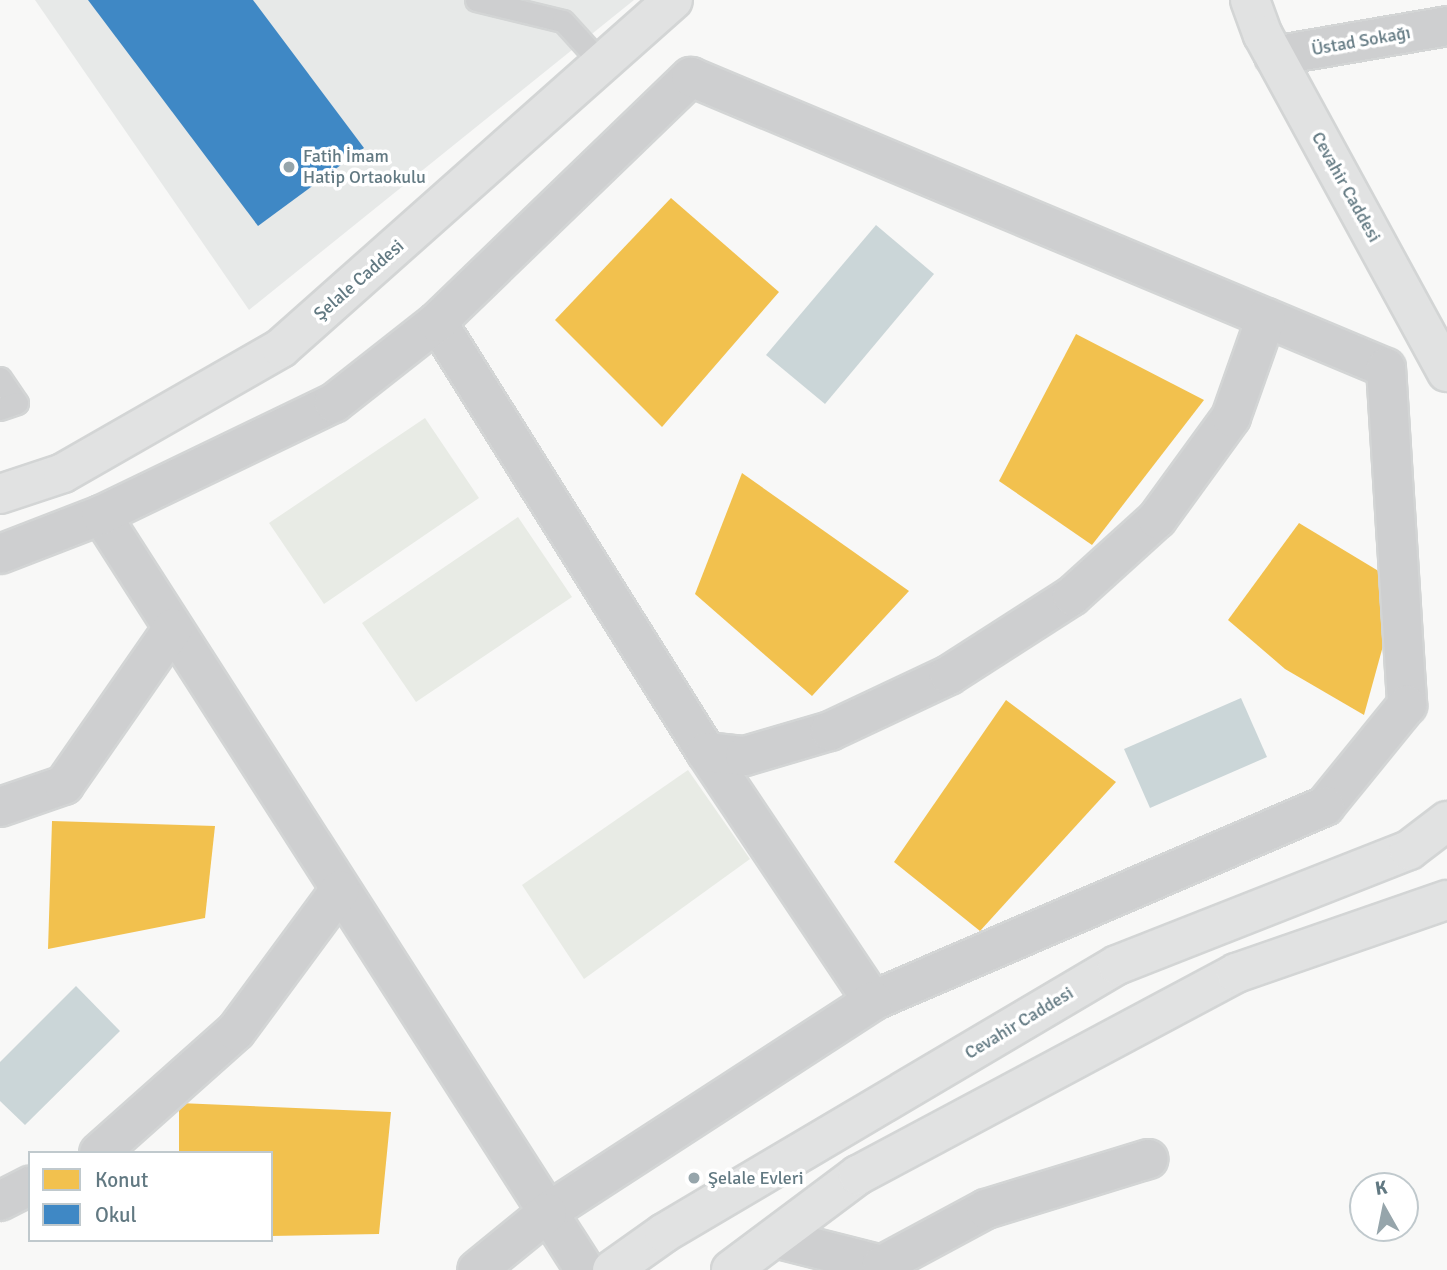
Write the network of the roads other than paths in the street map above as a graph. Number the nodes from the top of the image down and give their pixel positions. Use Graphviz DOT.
graph roads {
  1 [pos="476,0"];
  2 [pos="673,0"];
  3 [pos="1250,0"];
  4 [pos="1447,26"];
  5 [pos="1275,55"];
  6 [pos="601,64"];
  7 [pos="1266,318"];
  8 [pos="437,322"];
  9 [pos="1447,372"];
  10 [pos="0,377"];
  11 [pos="0,409"];
  12 [pos="0,494"];
  13 [pos="101,515"];
  14 [pos="0,554"];
  15 [pos="173,628"];
  16 [pos="706,752"];
  17 [pos="0,807"];
  18 [pos="1447,821"];
  19 [pos="340,890"];
  20 [pos="1447,900"];
  21 [pos="873,1000"];
  22 [pos="101,1151"];
  23 [pos="1149,1158"];
  24 [pos="28,1187"];
  25 [pos="0,1200"];
  26 [pos="547,1213"];
  27 [pos="775,1238"];
  28 [pos="477,1270"];
  29 [pos="585,1270"];
  30 [pos="612,1270"];
  31 [pos="731,1270"];
  1 -- 6 [label="lane"];
  2 -- 6 [label="street, Şelale Caddesi"];
  3 -- 5 [label="street, Cevahir Caddesi"];
  4 -- 5 [label="street, Üstad Sokağı"];
  5 -- 9 [label="street, Cevahir Caddesi"];
  6 -- 12 [label="street, Şelale Caddesi"];
  7 -- 8 [label="street"];
  7 -- 16 [label="street"];
  7 -- 21 [label="street"];
  8 -- 13 [label="street"];
  8 -- 16 [label="street"];
  10 -- 11 [label="lane"];
  13 -- 14 [label="street"];
  13 -- 15 [label="street"];
  15 -- 17 [label="street"];
  15 -- 19 [label="street"];
  16 -- 21 [label="street"];
  18 -- 30 [label="street, Cevahir Caddesi"];
  19 -- 22 [label="street"];
  19 -- 26 [label="street"];
  20 -- 27 [label="street"];
  21 -- 26 [label="street"];
  23 -- 27 [label="street"];
  24 -- 25 [label="street"];
  26 -- 28 [label="street"];
  26 -- 29 [label="street"];
  27 -- 31 [label="street"];
}
